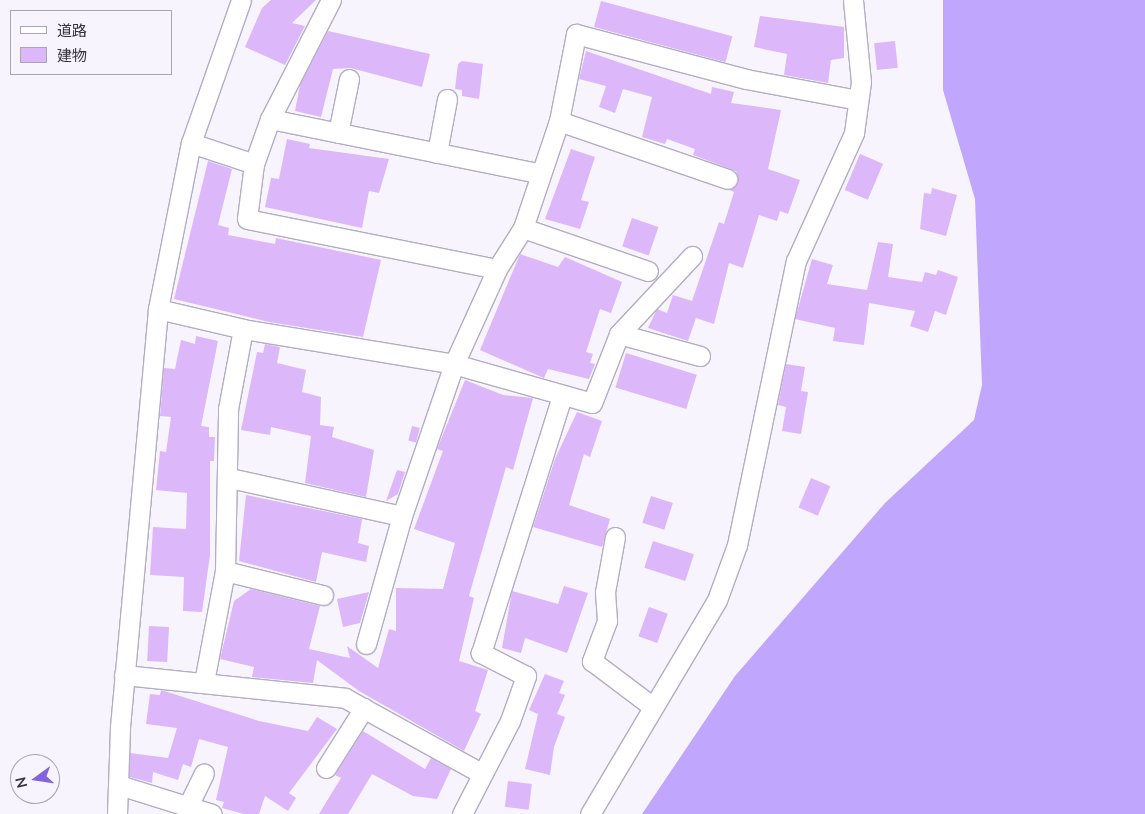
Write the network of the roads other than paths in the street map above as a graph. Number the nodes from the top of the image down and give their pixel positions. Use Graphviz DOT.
graph roads {
  1 [pos="241,0"];
  2 [pos="331,0"];
  3 [pos="853,0"];
  4 [pos="349,79"];
  5 [pos="448,99"];
  6 [pos="858,100"];
  7 [pos="270,119"];
  8 [pos="559,121"];
  9 [pos="338,133"];
  10 [pos="191,143"];
  11 [pos="437,153"];
  12 [pos="254,164"];
  13 [pos="538,173"];
  14 [pos="727,179"];
  15 [pos="523,228"];
  16 [pos="692,256"];
  17 [pos="497,269"];
  18 [pos="648,271"];
  19 [pos="158,309"];
  20 [pos="243,329"];
  21 [pos="619,334"];
  22 [pos="700,356"];
  23 [pos="454,364"];
  24 [pos="562,396"];
  25 [pos="230,478"];
  26 [pos="402,516"];
  27 [pos="615,536"];
  28 [pos="225,571"];
  29 [pos="323,596"];
  30 [pos="366,644"];
  31 [pos="124,675"];
  32 [pos="204,682"];
  33 [pos="652,707"];
  34 [pos="364,708"];
  35 [pos="326,768"];
  36 [pos="204,773"];
  37 [pos="481,773"];
  38 [pos="119,785"];
  39 [pos="189,804"];
  40 [pos="117,814"];
  41 [pos="212,814"];
  42 [pos="462,814"];
  43 [pos="590,814"];
  1 -- 10 [label="street"];
  2 -- 7 [label="street"];
  3 -- 6 [label="street"];
  4 -- 9 [label="street"];
  5 -- 11 [label="street"];
  6 -- 8 [label="street"];
  6 -- 33 [label="street"];
  7 -- 9 [label="street"];
  7 -- 12 [label="street"];
  8 -- 13 [label="street"];
  8 -- 14 [label="street"];
  9 -- 11 [label="street"];
  10 -- 12 [label="street"];
  10 -- 19 [label="street"];
  11 -- 13 [label="street"];
  12 -- 17 [label="street"];
  13 -- 15 [label="street"];
  15 -- 17 [label="street"];
  15 -- 18 [label="street"];
  16 -- 21 [label="street"];
  17 -- 23 [label="street"];
  19 -- 20 [label="street"];
  19 -- 31 [label="street"];
  20 -- 23 [label="street"];
  20 -- 25 [label="street"];
  21 -- 22 [label="street"];
  21 -- 24 [label="street"];
  23 -- 24 [label="street"];
  23 -- 26 [label="street"];
  24 -- 37 [label="street"];
  25 -- 26 [label="street"];
  25 -- 28 [label="street"];
  26 -- 30 [label="street"];
  27 -- 33 [label="street"];
  28 -- 29 [label="street"];
  28 -- 32 [label="street"];
  31 -- 32 [label="street"];
  31 -- 38 [label="street"];
  32 -- 34 [label="street"];
  33 -- 43 [label="street"];
  34 -- 35 [label="street"];
  34 -- 37 [label="street"];
  36 -- 39 [label="street"];
  37 -- 42 [label="street"];
  38 -- 39 [label="street"];
  38 -- 40 [label="street"];
  39 -- 41 [label="street"];
}
